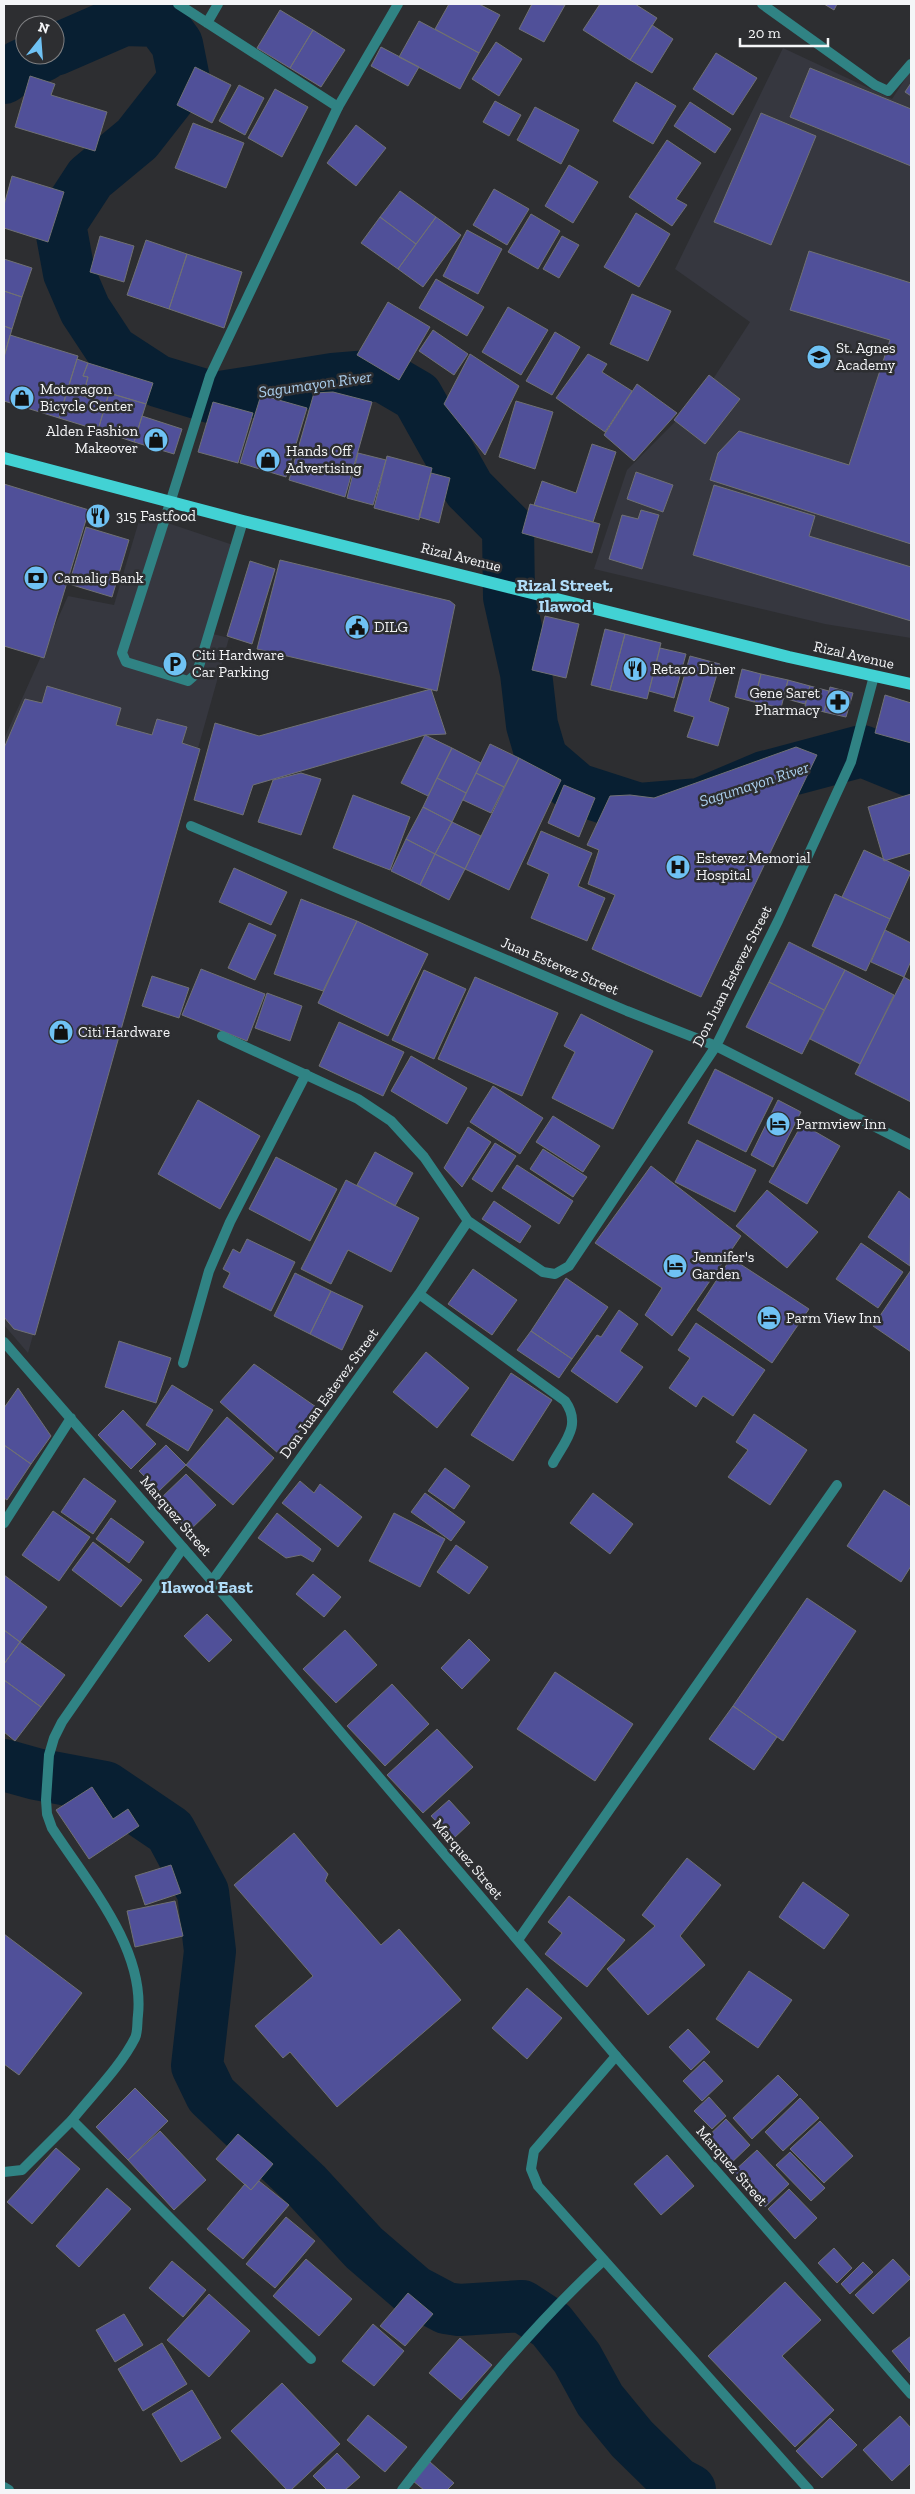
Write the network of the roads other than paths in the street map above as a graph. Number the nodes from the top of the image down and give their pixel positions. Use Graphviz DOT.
graph roads {
  1 [pos="178,4"];
  2 [pos="218,4"];
  3 [pos="398,4"];
  4 [pos="762,4"];
  5 [pos="207,23"];
  6 [pos="911,64"];
  7 [pos="338,107"];
  8 [pos="4,458"];
  9 [pos="170,503"];
  10 [pos="243,521"];
  11 [pos="874,676"];
  12 [pos="911,684"];
  13 [pos="191,826"];
  14 [pos="222,1036"];
  15 [pos="716,1046"];
  16 [pos="306,1074"];
  17 [pos="911,1146"];
  18 [pos="468,1222"];
  19 [pos="419,1294"];
  20 [pos="4,1342"];
  21 [pos="183,1364"];
  22 [pos="71,1418"];
  23 [pos="553,1463"];
  24 [pos="837,1485"];
  25 [pos="4,1523"];
  26 [pos="184,1548"];
  27 [pos="212,1581"];
  28 [pos="518,1940"];
  29 [pos="616,2056"];
  30 [pos="72,2120"];
  31 [pos="4,2172"];
  32 [pos="604,2260"];
  33 [pos="310,2358"];
  34 [pos="911,2394"];
  35 [pos="4,2487"];
  36 [pos="9,2490"];
  37 [pos="402,2490"];
  38 [pos="809,2490"];
  1 -- 5 [label="street"];
  2 -- 5 [label="street"];
  3 -- 7 [label="street"];
  4 -- 6 [label="street"];
  5 -- 7 [label="street"];
  7 -- 9 [label="street"];
  8 -- 9 [label="main road, Rizal Avenue"];
  9 -- 10 [label="main road, Rizal Avenue"];
  9 -- 10 [label="street"];
  10 -- 11 [label="main road, Rizal Avenue"];
  11 -- 12 [label="main road, Rizal Avenue"];
  11 -- 15 [label="street, Don Juan Estevez Street"];
  13 -- 15 [label="street, Juan Estevez Street"];
  14 -- 16 [label="street, Don Juan Estevez Street"];
  15 -- 17 [label="street, Juan Estevez Street"];
  15 -- 18 [label="street, Don Juan Estevez Street"];
  16 -- 18 [label="street, Don Juan Estevez Street"];
  16 -- 21 [label="street"];
  18 -- 19 [label="street, Don Juan Estevez Street"];
  19 -- 23 [label="street"];
  19 -- 27 [label="street, Don Juan Estevez Street"];
  20 -- 22 [label="street, Marquez Street"];
  22 -- 25 [label="street"];
  22 -- 26 [label="street, Marquez Street"];
  24 -- 28 [label="street"];
  26 -- 27 [label="street, Marquez Street"];
  26 -- 30 [label="street"];
  27 -- 28 [label="street, Marquez Street"];
  28 -- 29 [label="street, Marquez Street"];
  29 -- 32 [label="street"];
  29 -- 34 [label="street, Marquez Street"];
  30 -- 31 [label="street"];
  30 -- 33 [label="street"];
  32 -- 37 [label="street"];
  32 -- 38 [label="street"];
  35 -- 36 [label="street"];
}
